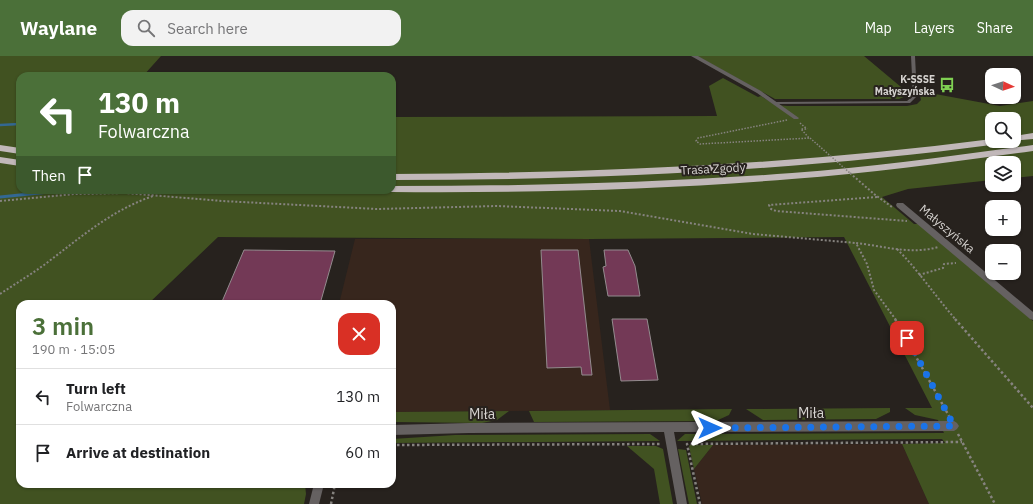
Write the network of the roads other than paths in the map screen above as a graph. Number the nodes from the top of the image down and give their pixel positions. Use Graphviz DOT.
graph roads {
  1 [pos="694,56"];
  2 [pos="913,56"];
  3 [pos="776,102"];
  4 [pos="794,118"];
  5 [pos="1033,136"];
  6 [pos="1021,138"];
  7 [pos="985,143"];
  8 [pos="0,148"];
  9 [pos="1033,148"];
  10 [pos="16,150"];
  11 [pos="0,160"];
  12 [pos="16,162"];
  13 [pos="396,177"];
  14 [pos="396,189"];
  15 [pos="897,205"];
  16 [pos="1033,317"];
  17 [pos="954,426"];
  18 [pos="668,428"];
  19 [pos="396,430"];
  20 [pos="317,488"];
  21 [pos="314,504"];
  22 [pos="682,504"];
  1 -- 3 [label="street"];
  2 -- 3 [label="lane"];
  3 -- 4 [label="street"];
  5 -- 6 [label="highway"];
  7 -- 13 [label="highway, Trasa Zgody"];
  8 -- 10 [label="highway"];
  9 -- 14 [label="highway, Trasa Zgody"];
  11 -- 12 [label="highway"];
  15 -- 16 [label="street, Małyszyńska"];
  17 -- 18 [label="street, Miła"];
  18 -- 19 [label="street, Miła"];
  18 -- 22 [label="street"];
  20 -- 21 [label="street"];
}
